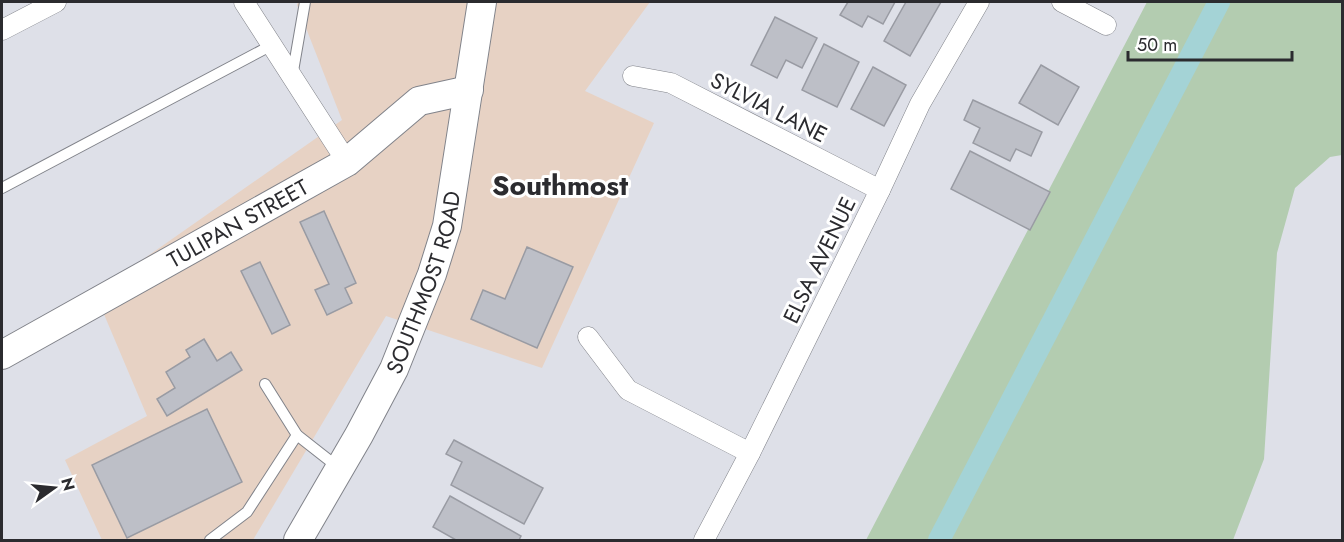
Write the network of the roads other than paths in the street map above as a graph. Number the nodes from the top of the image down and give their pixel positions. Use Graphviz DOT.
graph roads {
  1 [pos="56,2"];
  2 [pos="244,2"];
  3 [pos="305,2"];
  4 [pos="483,2"];
  5 [pos="979,2"];
  6 [pos="1062,2"];
  7 [pos="1106,25"];
  8 [pos="2,30"];
  9 [pos="272,45"];
  10 [pos="633,76"];
  11 [pos="292,77"];
  12 [pos="470,90"];
  13 [pos="347,162"];
  14 [pos="2,188"];
  15 [pos="880,190"];
  16 [pos="588,337"];
  17 [pos="2,355"];
  18 [pos="265,384"];
  19 [pos="297,435"];
  20 [pos="750,453"];
  21 [pos="339,468"];
  22 [pos="210,540"];
  23 [pos="298,540"];
  24 [pos="704,540"];
  1 -- 8 [label="street"];
  2 -- 9 [label="street"];
  3 -- 11 [label="lane"];
  4 -- 12 [label="main road, SOUTHMOST ROAD"];
  5 -- 15 [label="street, ELSA AVENUE"];
  6 -- 7 [label="street"];
  9 -- 11 [label="street"];
  9 -- 14 [label="lane"];
  10 -- 15 [label="street, SYLVIA LANE"];
  11 -- 13 [label="street"];
  12 -- 13 [label="main road, TULIPAN STREET"];
  12 -- 21 [label="main road, SOUTHMOST ROAD"];
  13 -- 17 [label="main road, TULIPAN STREET"];
  15 -- 20 [label="street, ELSA AVENUE"];
  16 -- 20 [label="street"];
  18 -- 19 [label="lane"];
  19 -- 21 [label="lane"];
  19 -- 22 [label="lane"];
  20 -- 24 [label="street, ELSA AVENUE"];
  21 -- 23 [label="main road, SOUTHMOST ROAD"];
}
